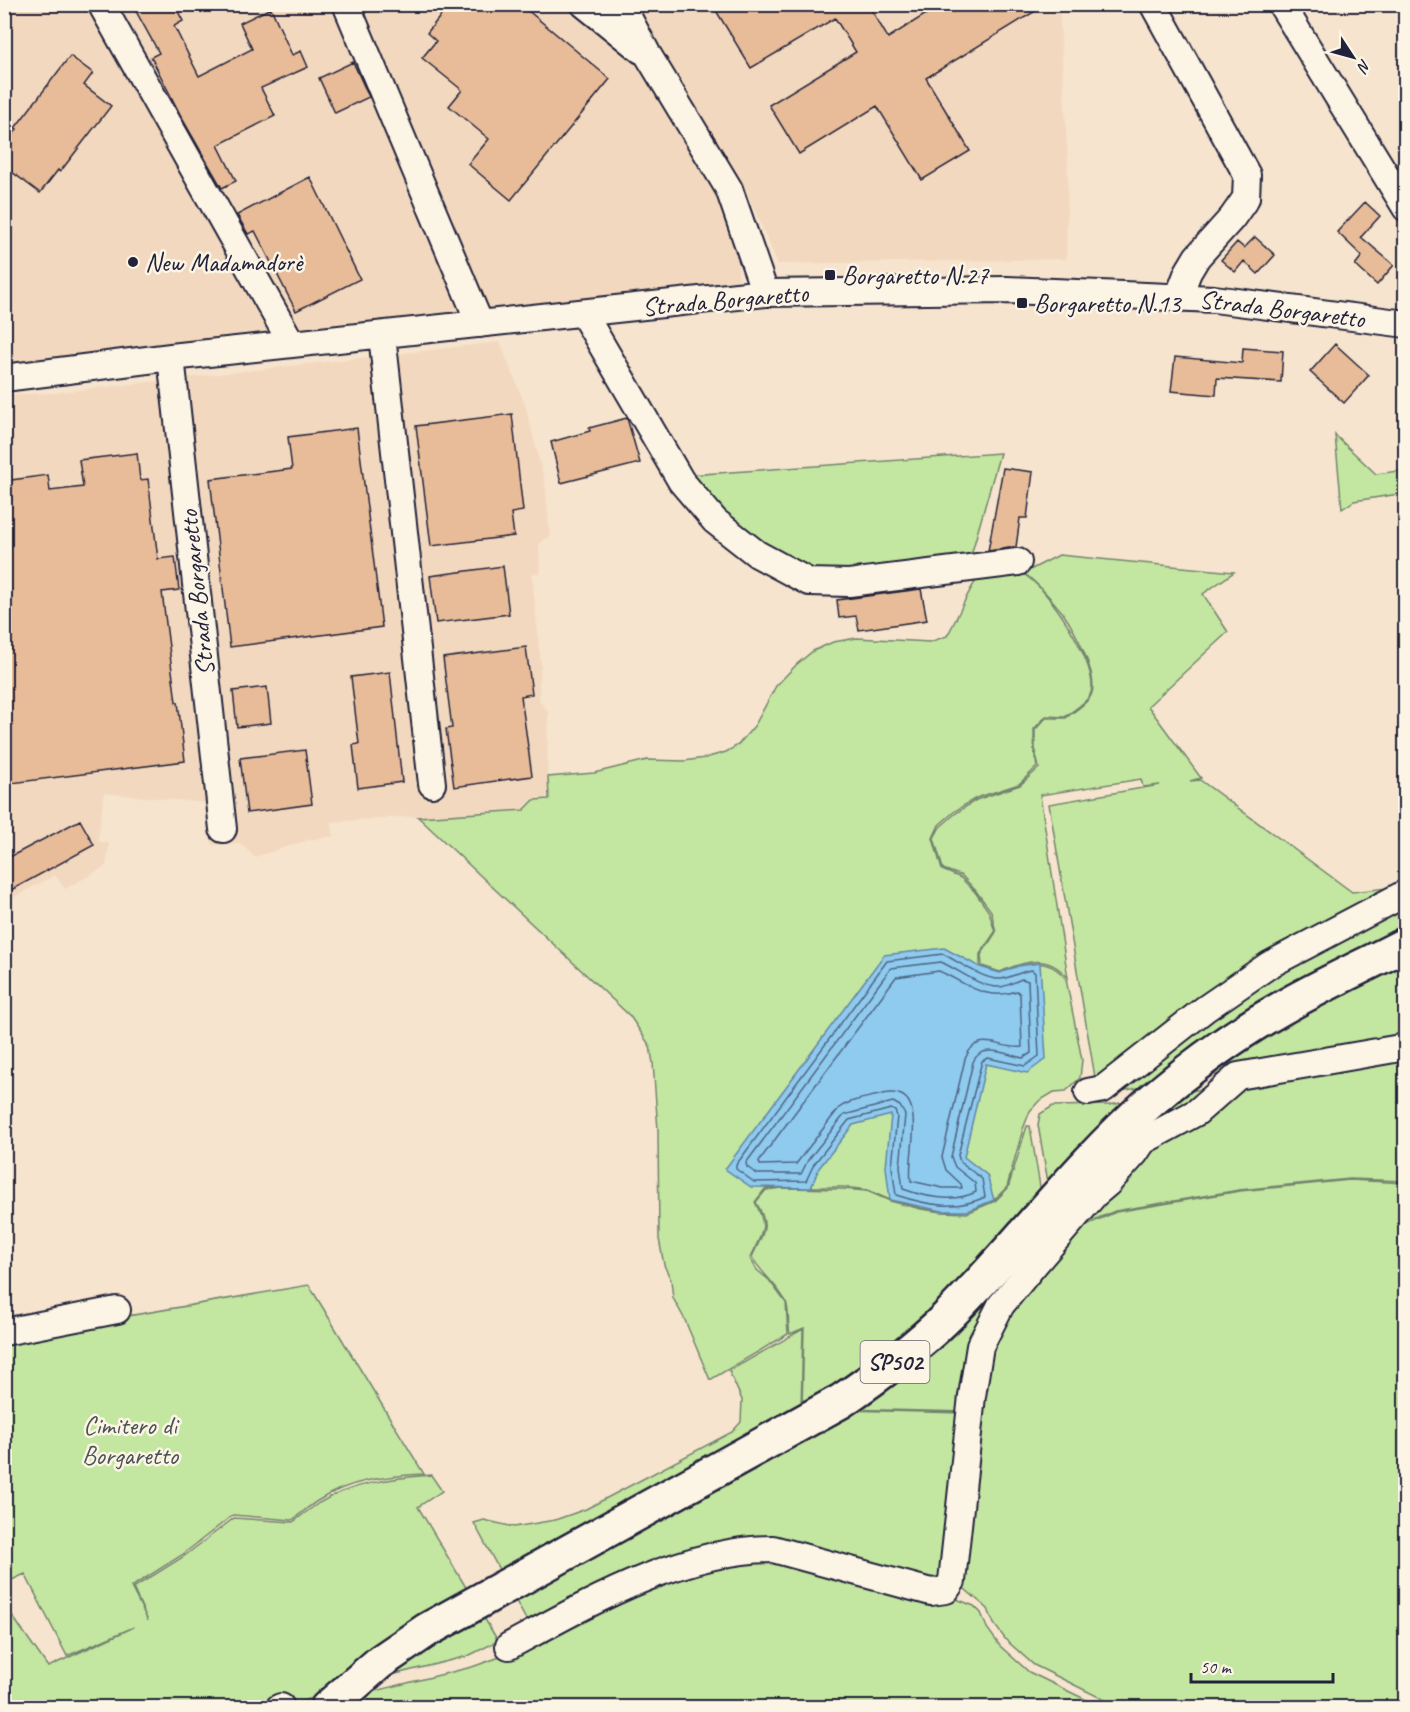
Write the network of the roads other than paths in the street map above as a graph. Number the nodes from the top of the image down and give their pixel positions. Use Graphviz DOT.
graph roads {
  1 [pos="101,4"];
  2 [pos="346,4"];
  3 [pos="584,4"];
  4 [pos="621,4"];
  5 [pos="1153,4"];
  6 [pos="1281,4"];
  7 [pos="648,55"];
  8 [pos="1406,208"];
  9 [pos="765,293"];
  10 [pos="1178,298"];
  11 [pos="583,313"];
  12 [pos="480,324"];
  13 [pos="1406,324"];
  14 [pos="382,335"];
  15 [pos="292,344"];
  16 [pos="171,357"];
  17 [pos="4,378"];
  18 [pos="1018,562"];
  19 [pos="432,784"];
  20 [pos="223,829"];
  21 [pos="1406,893"];
  22 [pos="1406,944"];
  23 [pos="1406,1047"];
  24 [pos="1088,1092"];
  25 [pos="117,1310"];
  26 [pos="4,1332"];
  27 [pos="509,1646"];
  28 [pos="327,1707"];
  1 -- 15 [label="street"];
  2 -- 12 [label="street"];
  3 -- 7 [label="street"];
  4 -- 7 [label="street"];
  5 -- 10 [label="street"];
  6 -- 8 [label="street"];
  7 -- 9 [label="street"];
  9 -- 10 [label="street, Strada Borgaretto"];
  9 -- 11 [label="street, Strada Borgaretto"];
  10 -- 13 [label="street, Strada Borgaretto"];
  11 -- 12 [label="street, Strada Borgaretto"];
  11 -- 18 [label="street"];
  12 -- 14 [label="street, Strada Borgaretto"];
  14 -- 15 [label="street, Strada Borgaretto"];
  14 -- 19 [label="street"];
  15 -- 16 [label="street, Strada Borgaretto"];
  16 -- 17 [label="street, Strada Borgaretto"];
  16 -- 20 [label="street, Strada Borgaretto"];
  21 -- 24 [label="street"];
  22 -- 28 [label="main road, SP502"];
  23 -- 27 [label="street"];
  25 -- 26 [label="street"];
}
